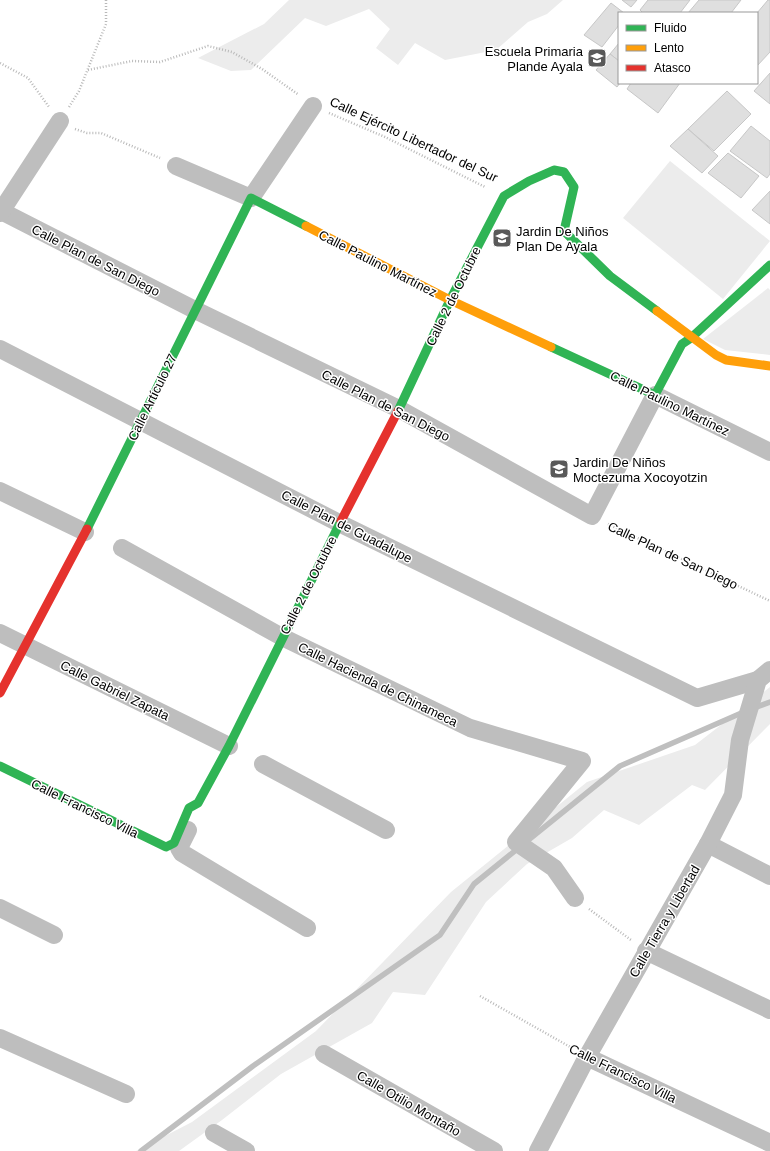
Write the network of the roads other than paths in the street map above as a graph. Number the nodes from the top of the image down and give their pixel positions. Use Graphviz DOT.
graph roads {
  1 [pos="313,106"];
  2 [pos="60,121"];
  3 [pos="176,166"];
  4 [pos="504,196"];
  5 [pos="251,198"];
  6 [pos="1,212"];
  7 [pos="770,265"];
  8 [pos="450,300"];
  9 [pos="195,310"];
  10 [pos="691,338"];
  11 [pos="0,349"];
  12 [pos="770,366"];
  13 [pos="655,395"];
  14 [pos="399,409"];
  15 [pos="140,420"];
  16 [pos="770,452"];
  17 [pos="107,488"];
  18 [pos="0,492"];
  19 [pos="339,523"];
  20 [pos="85,532"];
  21 [pos="122,548"];
  22 [pos="60,580"];
  23 [pos="0,633"];
  24 [pos="282,637"];
  25 [pos="24,645"];
  26 [pos="761,682"];
  27 [pos="0,693"];
  28 [pos="697,698"];
  29 [pos="229,746"];
  30 [pos="263,764"];
  31 [pos="0,766"];
  32 [pos="198,803"];
  33 [pos="386,830"];
  34 [pos="708,844"];
  35 [pos="176,850"];
  36 [pos="770,876"];
  37 [pos="575,898"];
  38 [pos="0,908"];
  39 [pos="307,928"];
  40 [pos="54,935"];
  41 [pos="646,951"];
  42 [pos="770,1010"];
  43 [pos="0,1038"];
  44 [pos="324,1054"];
  45 [pos="587,1057"];
  46 [pos="126,1094"];
  47 [pos="214,1133"];
  48 [pos="770,1143"];
  49 [pos="246,1151"];
  50 [pos="494,1151"];
  51 [pos="538,1151"];
  1 -- 5 [label="street, Calle Artículo 27"];
  2 -- 6 [label="street"];
  3 -- 5 [label="street, Calle Paulino Martínez"];
  4 -- 8 [label="street, Calle 2 de Octubre"];
  4 -- 10 [label="street, Calle Ejército Libertador del Sur"];
  5 -- 8 [label="street, Calle Paulino Martínez"];
  5 -- 9 [label="street, Calle Artículo 27"];
  6 -- 9 [label="street, Calle Plan de San Diego"];
  7 -- 10 [label="street"];
  8 -- 13 [label="street, Calle Paulino Martínez"];
  8 -- 14 [label="street, Calle 2 de Octubre"];
  9 -- 14 [label="street, Calle Plan de San Diego"];
  9 -- 15 [label="street, Calle Artículo 27"];
  10 -- 12 [label="street, Calle Ejército Libertador del Sur"];
  10 -- 13 [label="street"];
  11 -- 15 [label="street, Calle Plan de Guadalupe"];
  13 -- 14 [label="street, Calle Plan de San Diego"];
  13 -- 16 [label="street, Calle Paulino Martínez"];
  14 -- 19 [label="street, Calle 2 de Octubre"];
  15 -- 17 [label="street, Calle Artículo 27"];
  15 -- 19 [label="street, Calle Plan de Guadalupe"];
  17 -- 20 [label="street, Calle Artículo 27"];
  17 -- 22 [label="street"];
  18 -- 20 [label="street"];
  19 -- 24 [label="street, Calle 2 de Octubre"];
  19 -- 28 [label="street, Calle Plan de Guadalupe"];
  20 -- 22 [label="street, Calle Artículo 27"];
  21 -- 24 [label="street, Calle Hacienda de Chinameca"];
  22 -- 25 [label="street, Calle Artículo 27"];
  23 -- 25 [label="street, Calle Gabriel Zapata"];
  24 -- 29 [label="street, Calle 2 de Octubre"];
  24 -- 37 [label="street, Calle Hacienda de Chinameca"];
  25 -- 27 [label="street, Calle Artículo 27"];
  25 -- 29 [label="street, Calle Gabriel Zapata"];
  26 -- 28 [label="street, Calle Tierra y Libertad"];
  26 -- 34 [label="street, Calle Tierra y Libertad"];
  29 -- 32 [label="street, Calle 2 de Octubre"];
  30 -- 33 [label="street"];
  31 -- 35 [label="street, Calle Francisco Villa"];
  32 -- 35 [label="street, Calle 2 de Octubre"];
  34 -- 36 [label="street"];
  34 -- 41 [label="street, Calle Tierra y Libertad"];
  35 -- 39 [label="street, Calle Francisco Villa"];
  38 -- 40 [label="street"];
  41 -- 42 [label="street"];
  41 -- 45 [label="street, Calle Tierra y Libertad"];
  43 -- 46 [label="street"];
  44 -- 50 [label="street, Calle Otilio Montaño"];
  45 -- 48 [label="street, Calle Francisco Villa"];
  45 -- 51 [label="street, Calle Tierra y Libertad"];
  47 -- 49 [label="street"];
}
